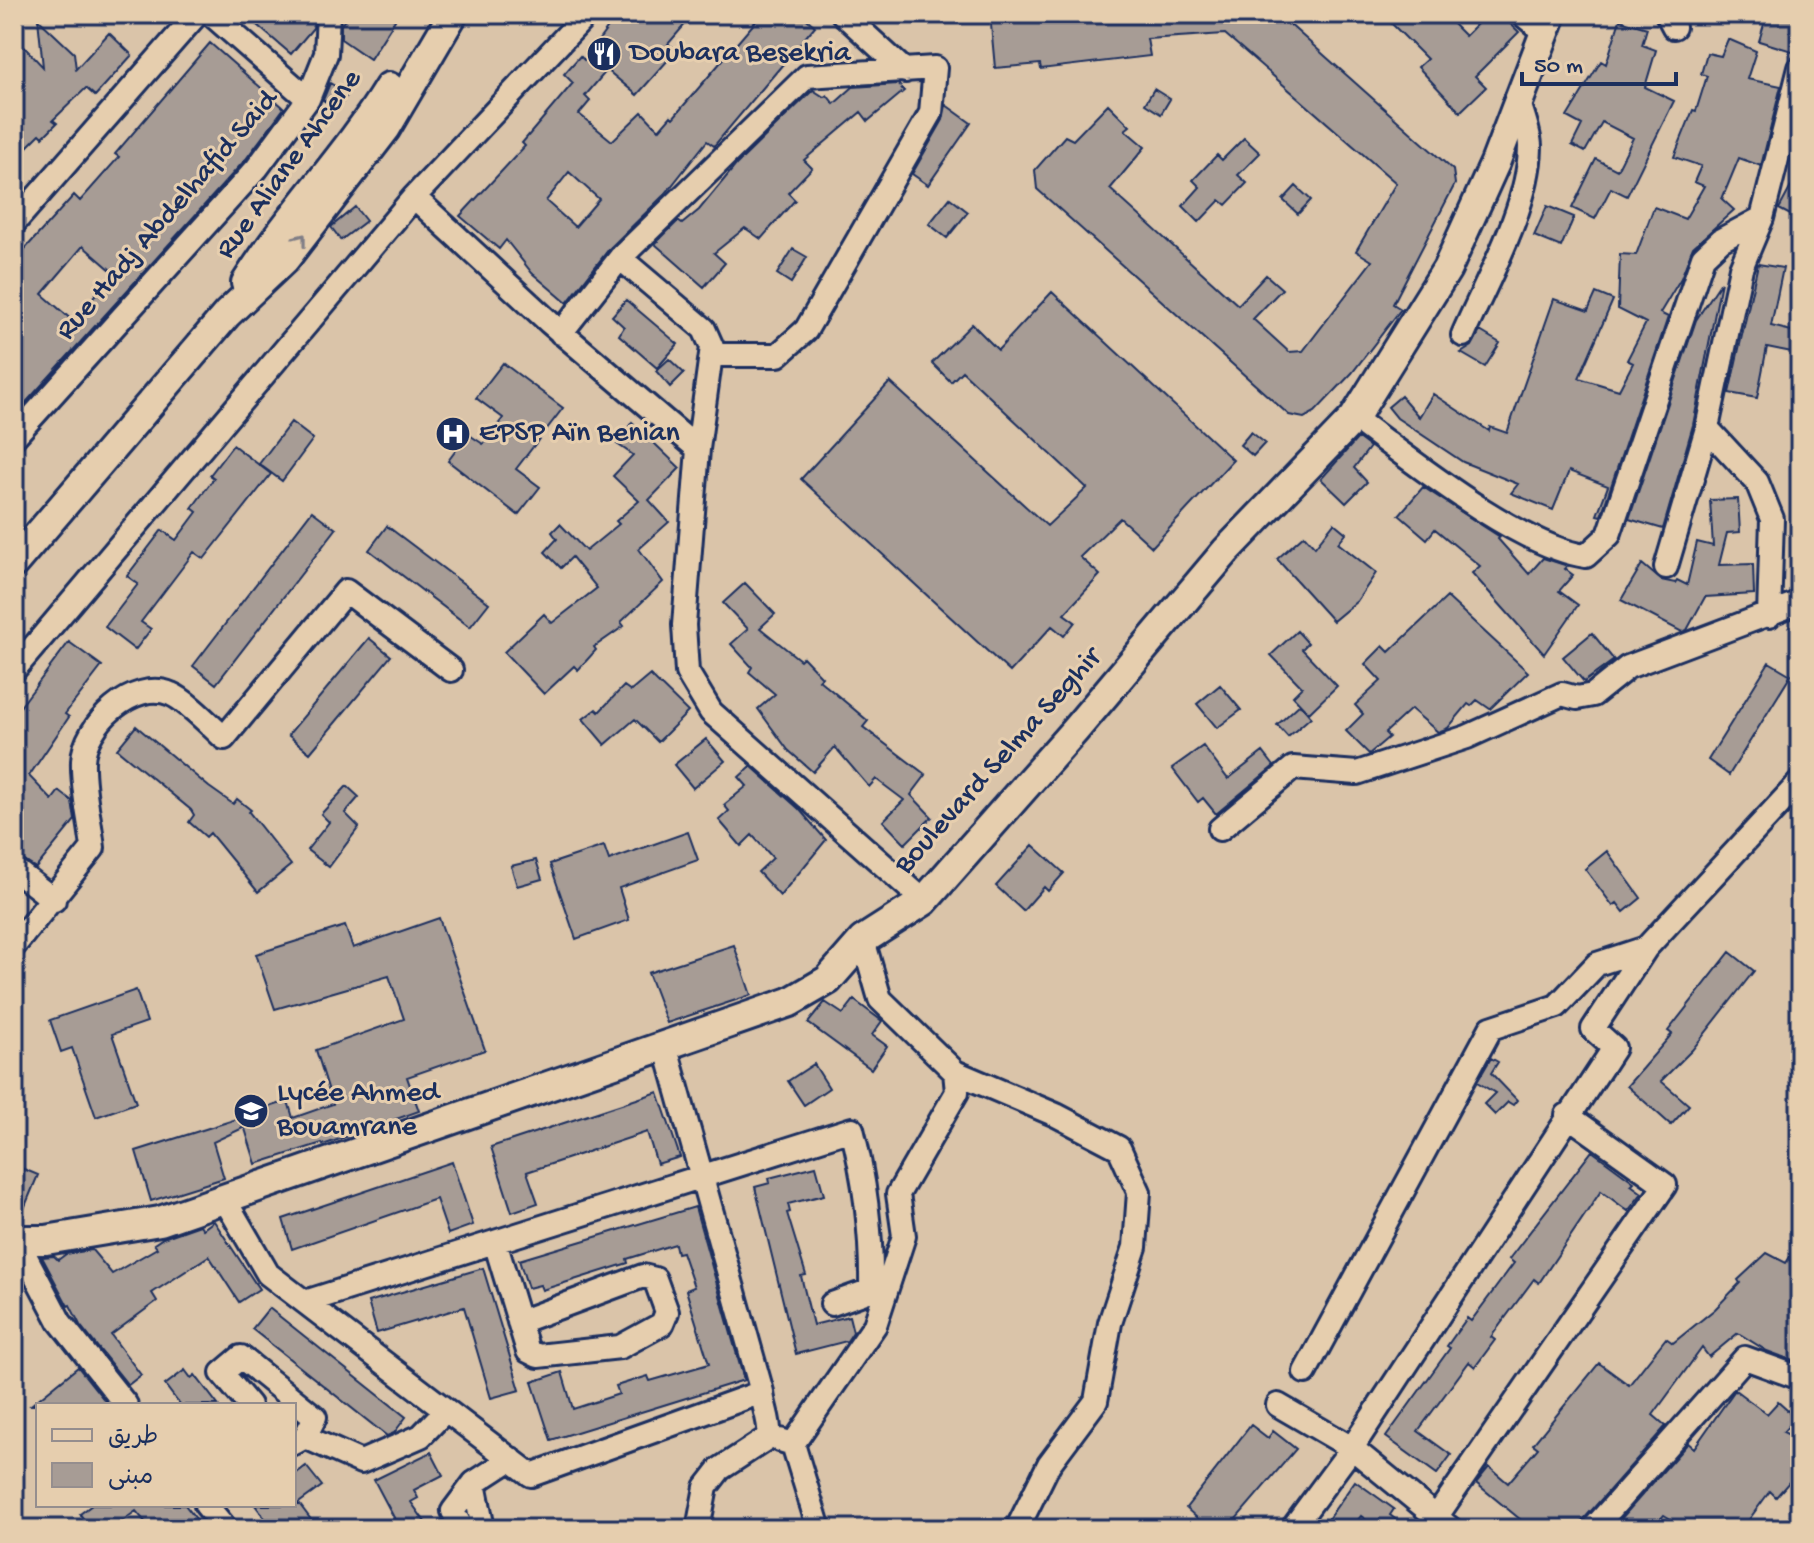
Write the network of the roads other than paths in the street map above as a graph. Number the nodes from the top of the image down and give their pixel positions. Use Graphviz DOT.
graph roads {
  1 [pos="197,14"];
  2 [pos="211,14"];
  3 [pos="328,14"];
  4 [pos="432,14"];
  5 [pos="453,14"];
  6 [pos="587,14"];
  7 [pos="843,14"];
  8 [pos="1522,14"];
  9 [pos="1548,23"];
  10 [pos="1800,68"];
  11 [pos="905,71"];
  12 [pos="308,99"];
  13 [pos="1518,99"];
  14 [pos="414,197"];
  15 [pos="1762,218"];
  16 [pos="14,223"];
  17 [pos="620,258"];
  18 [pos="227,314"];
  19 [pos="561,333"];
  20 [pos="1463,335"];
  21 [pos="712,355"];
  22 [pos="1354,418"];
  23 [pos="17,428"];
  24 [pos="1707,428"];
  25 [pos="698,449"];
  26 [pos="14,563"];
  27 [pos="1666,567"];
  28 [pos="1800,602"];
  29 [pos="1769,616"];
  30 [pos="14,670"];
  31 [pos="451,670"];
  32 [pos="1800,782"];
  33 [pos="1220,829"];
  34 [pos="14,869"];
  35 [pos="54,900"];
  36 [pos="924,901"];
  37 [pos="863,940"];
  38 [pos="14,946"];
  39 [pos="1646,948"];
  40 [pos="665,1045"];
  41 [pos="955,1072"];
  42 [pos="1567,1115"];
  43 [pos="703,1177"];
  44 [pos="225,1200"];
  45 [pos="16,1240"];
  46 [pos="495,1242"];
  47 [pos="305,1302"];
  48 [pos="832,1304"];
  49 [pos="519,1322"];
  50 [pos="1305,1372"];
  51 [pos="1800,1378"];
  52 [pos="762,1392"];
  53 [pos="124,1403"];
  54 [pos="247,1403"];
  55 [pos="1278,1405"];
  56 [pos="446,1410"];
  57 [pos="769,1437"];
  58 [pos="300,1440"];
  59 [pos="793,1444"];
  60 [pos="1352,1448"];
  61 [pos="511,1459"];
  62 [pos="474,1483"];
  63 [pos="208,1507"];
  64 [pos="1438,1526"];
  65 [pos="226,1529"];
  66 [pos="462,1529"];
  67 [pos="483,1529"];
  68 [pos="698,1529"];
  69 [pos="819,1529"];
  70 [pos="1017,1529"];
  71 [pos="1292,1529"];
  72 [pos="1593,1529"];
  1 -- 16 [label="street"];
  2 -- 12 [label="street"];
  3 -- 12 [label="street, Rue Hadj Abdelhafid Said"];
  4 -- 18 [label="main road, Rue Aliane Ahcene"];
  18 -- 5 [label="main road, Rue Aliane Ahcene, one-way"];
  6 -- 14 [label="street"];
  7 -- 11 [label="street"];
  8 -- 9 [label="street"];
  9 -- 13 [label="main road, Boulevard Selma Seghir"];
  10 -- 15 [label="street"];
  11 -- 17 [label="street"];
  11 -- 21 [label="street"];
  12 -- 23 [label="street, Rue Hadj Abdelhafid Said"];
  13 -- 20 [label="street"];
  13 -- 22 [label="main road, Boulevard Selma Seghir"];
  14 -- 19 [label="street"];
  14 -- 30 [label="street"];
  15 -- 22 [label="street"];
  15 -- 24 [label="street"];
  17 -- 19 [label="street"];
  17 -- 21 [label="street"];
  18 -- 26 [label="main road, Rue Aliane Ahcene"];
  19 -- 25 [label="street"];
  21 -- 25 [label="street"];
  22 -- 36 [label="main road, Boulevard Selma Seghir"];
  24 -- 27 [label="street"];
  24 -- 29 [label="street"];
  25 -- 36 [label="street"];
  28 -- 29 [label="street"];
  29 -- 33 [label="street"];
  31 -- 35 [label="street"];
  32 -- 39 [label="street"];
  34 -- 35 [label="street"];
  35 -- 38 [label="street"];
  36 -- 37 [label="main road, Boulevard Selma Seghir"];
  37 -- 40 [label="main road, Boulevard Selma Seghir"];
  37 -- 41 [label="street"];
  39 -- 42 [label="street"];
  39 -- 50 [label="street"];
  40 -- 43 [label="street"];
  40 -- 44 [label="main road, Boulevard Selma Seghir"];
  41 -- 59 [label="street"];
  41 -- 70 [label="street"];
  42 -- 60 [label="street"];
  42 -- 64 [label="street"];
  43 -- 46 [label="street"];
  43 -- 48 [label="street"];
  43 -- 52 [label="street"];
  44 -- 45 [label="main road, Boulevard Selma Seghir"];
  44 -- 47 [label="street"];
  45 -- 53 [label="street"];
  46 -- 47 [label="street"];
  46 -- 49 [label="street"];
  47 -- 56 [label="street"];
  49 -- 49 [label="street"];
  51 -- 72 [label="street"];
  52 -- 57 [label="street"];
  52 -- 61 [label="street"];
  54 -- 58 [label="street"];
  55 -- 60 [label="street"];
  56 -- 58 [label="street"];
  56 -- 61 [label="street"];
  57 -- 59 [label="street"];
  57 -- 68 [label="street"];
  59 -- 69 [label="street"];
  60 -- 64 [label="street"];
  60 -- 71 [label="street"];
  61 -- 62 [label="street"];
  62 -- 66 [label="street"];
  62 -- 67 [label="street"];
  63 -- 65 [label="street"];
}
